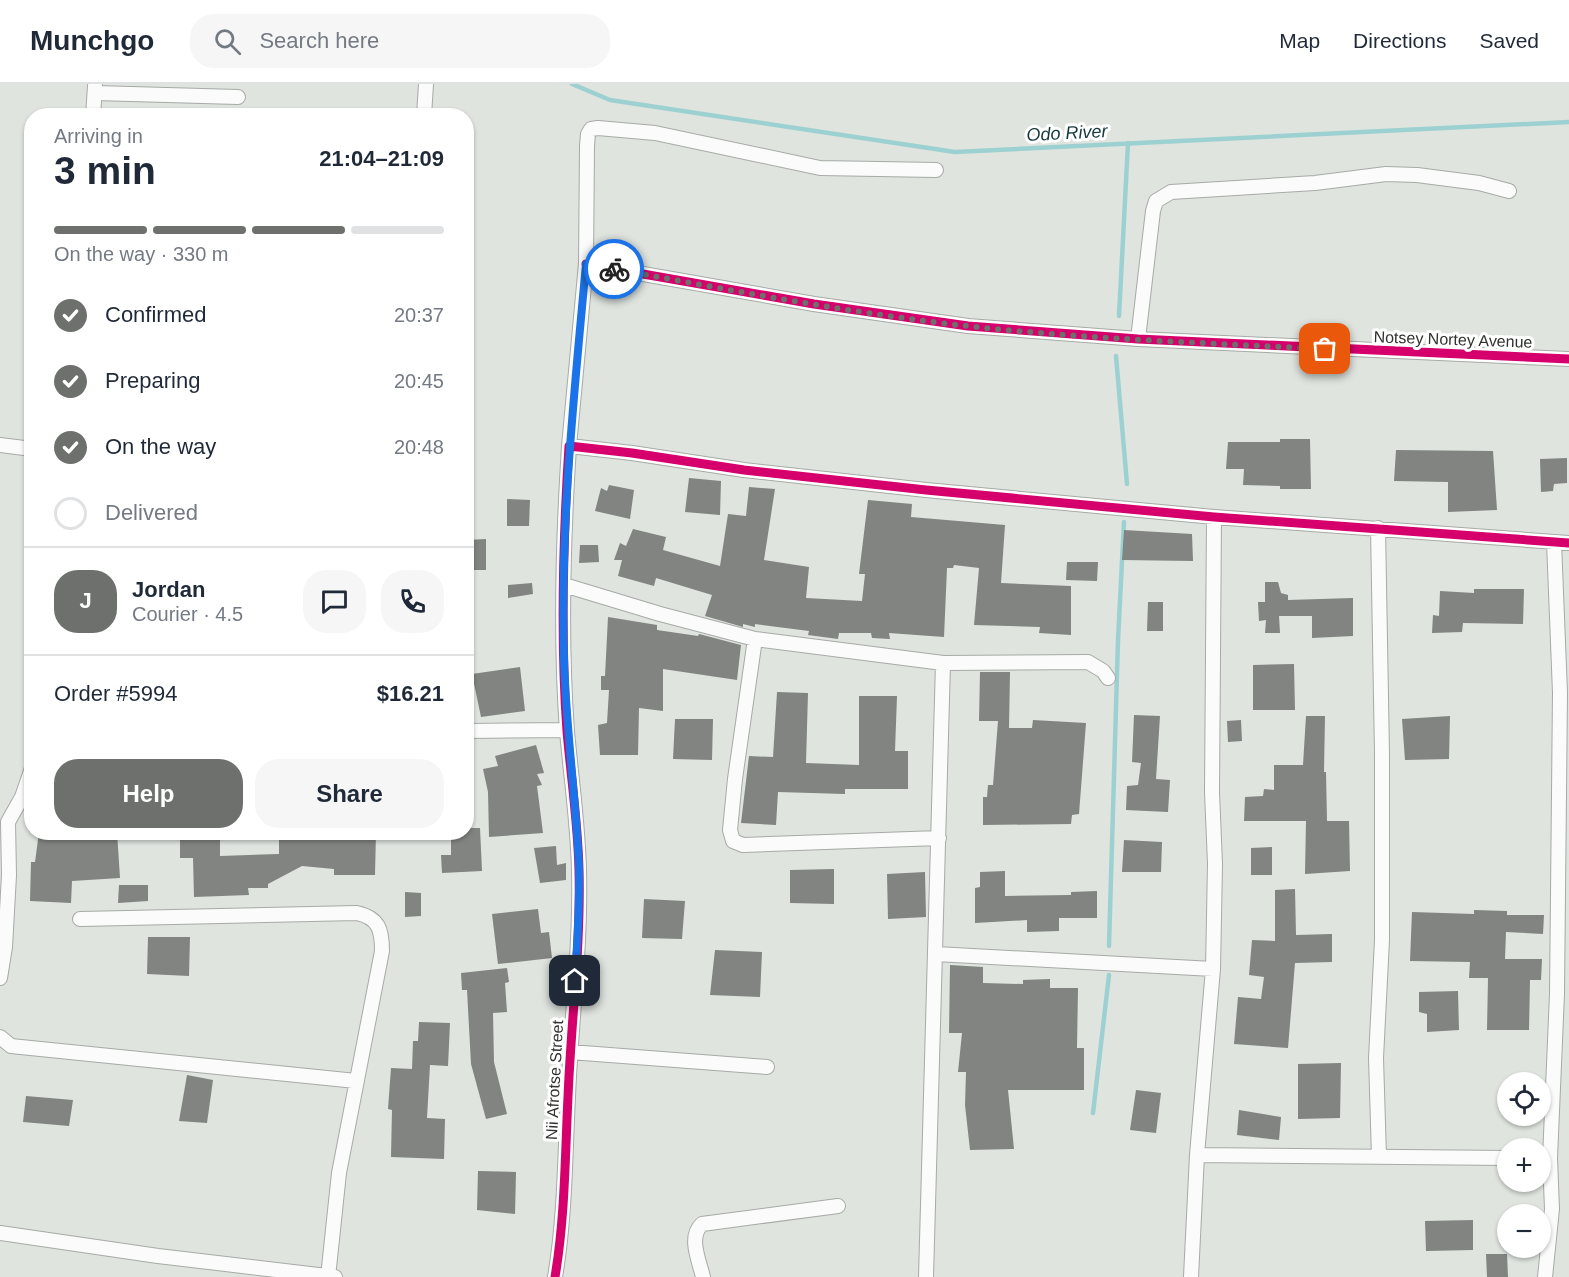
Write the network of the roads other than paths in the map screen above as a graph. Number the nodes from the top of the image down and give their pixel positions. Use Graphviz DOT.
graph roads {
  1 [pos="426,84"];
  2 [pos="95,89"];
  3 [pos="238,97"];
  4 [pos="94,108"];
  5 [pos="424,108"];
  6 [pos="936,170"];
  7 [pos="1509,190"];
  8 [pos="586,264"];
  9 [pos="1138,339"];
  10 [pos="1569,359"];
  11 [pos="0,445"];
  12 [pos="569,446"];
  13 [pos="24,448"];
  14 [pos="1214,517"];
  15 [pos="1378,528"];
  16 [pos="1554,542"];
  17 [pos="1569,543"];
  18 [pos="564,585"];
  19 [pos="755,639"];
  20 [pos="943,663"];
  21 [pos="1108,678"];
  22 [pos="567,730"];
  23 [pos="474,731"];
  24 [pos="24,791"];
  25 [pos="4,822"];
  26 [pos="939,838"];
  27 [pos="80,919"];
  28 [pos="936,954"];
  29 [pos="1213,969"];
  30 [pos="0,978"];
  31 [pos="0,1037"];
  32 [pos="570,1052"];
  33 [pos="767,1067"];
  34 [pos="356,1081"];
  35 [pos="1546,1138"];
  36 [pos="1197,1155"];
  37 [pos="1379,1157"];
  38 [pos="1497,1158"];
  39 [pos="1550,1192"];
  40 [pos="838,1206"];
  41 [pos="0,1233"];
  42 [pos="330,1277"];
  43 [pos="555,1277"];
  44 [pos="703,1277"];
  45 [pos="926,1277"];
  46 [pos="1191,1277"];
  47 [pos="1545,1277"];
  1 -- 5 [label="street"];
  2 -- 3 [label="street"];
  2 -- 4 [label="street"];
  6 -- 8 [label="street, Nii Afrotse Street"];
  7 -- 9 [label="street"];
  8 -- 9 [label="street, Notsey Nortey Avenue"];
  8 -- 12 [label="street, Nii Afrotse Street"];
  9 -- 10 [label="street, Notsey Nortey Avenue"];
  11 -- 13 [label="street"];
  12 -- 14 [label="street"];
  12 -- 18 [label="street, Nii Afrotse Street"];
  14 -- 15 [label="street"];
  14 -- 29 [label="street"];
  15 -- 16 [label="street"];
  15 -- 37 [label="street"];
  16 -- 17 [label="street"];
  16 -- 35 [label="street"];
  18 -- 19 [label="street"];
  18 -- 22 [label="street, Nii Afrotse Street"];
  19 -- 20 [label="street"];
  19 -- 26 [label="street"];
  20 -- 21 [label="street"];
  20 -- 26 [label="street"];
  22 -- 23 [label="street"];
  22 -- 32 [label="street, Nii Afrotse Street"];
  24 -- 25 [label="street"];
  25 -- 30 [label="street"];
  26 -- 28 [label="street"];
  27 -- 34 [label="street"];
  28 -- 29 [label="street"];
  28 -- 45 [label="street"];
  29 -- 36 [label="street"];
  31 -- 34 [label="street"];
  32 -- 33 [label="street"];
  32 -- 43 [label="street, Nii Afrotse Street"];
  34 -- 42 [label="street"];
  36 -- 37 [label="street"];
  36 -- 46 [label="street"];
  37 -- 38 [label="street"];
  39 -- 47 [label="street"];
  40 -- 44 [label="street"];
  41 -- 42 [label="street"];
}
